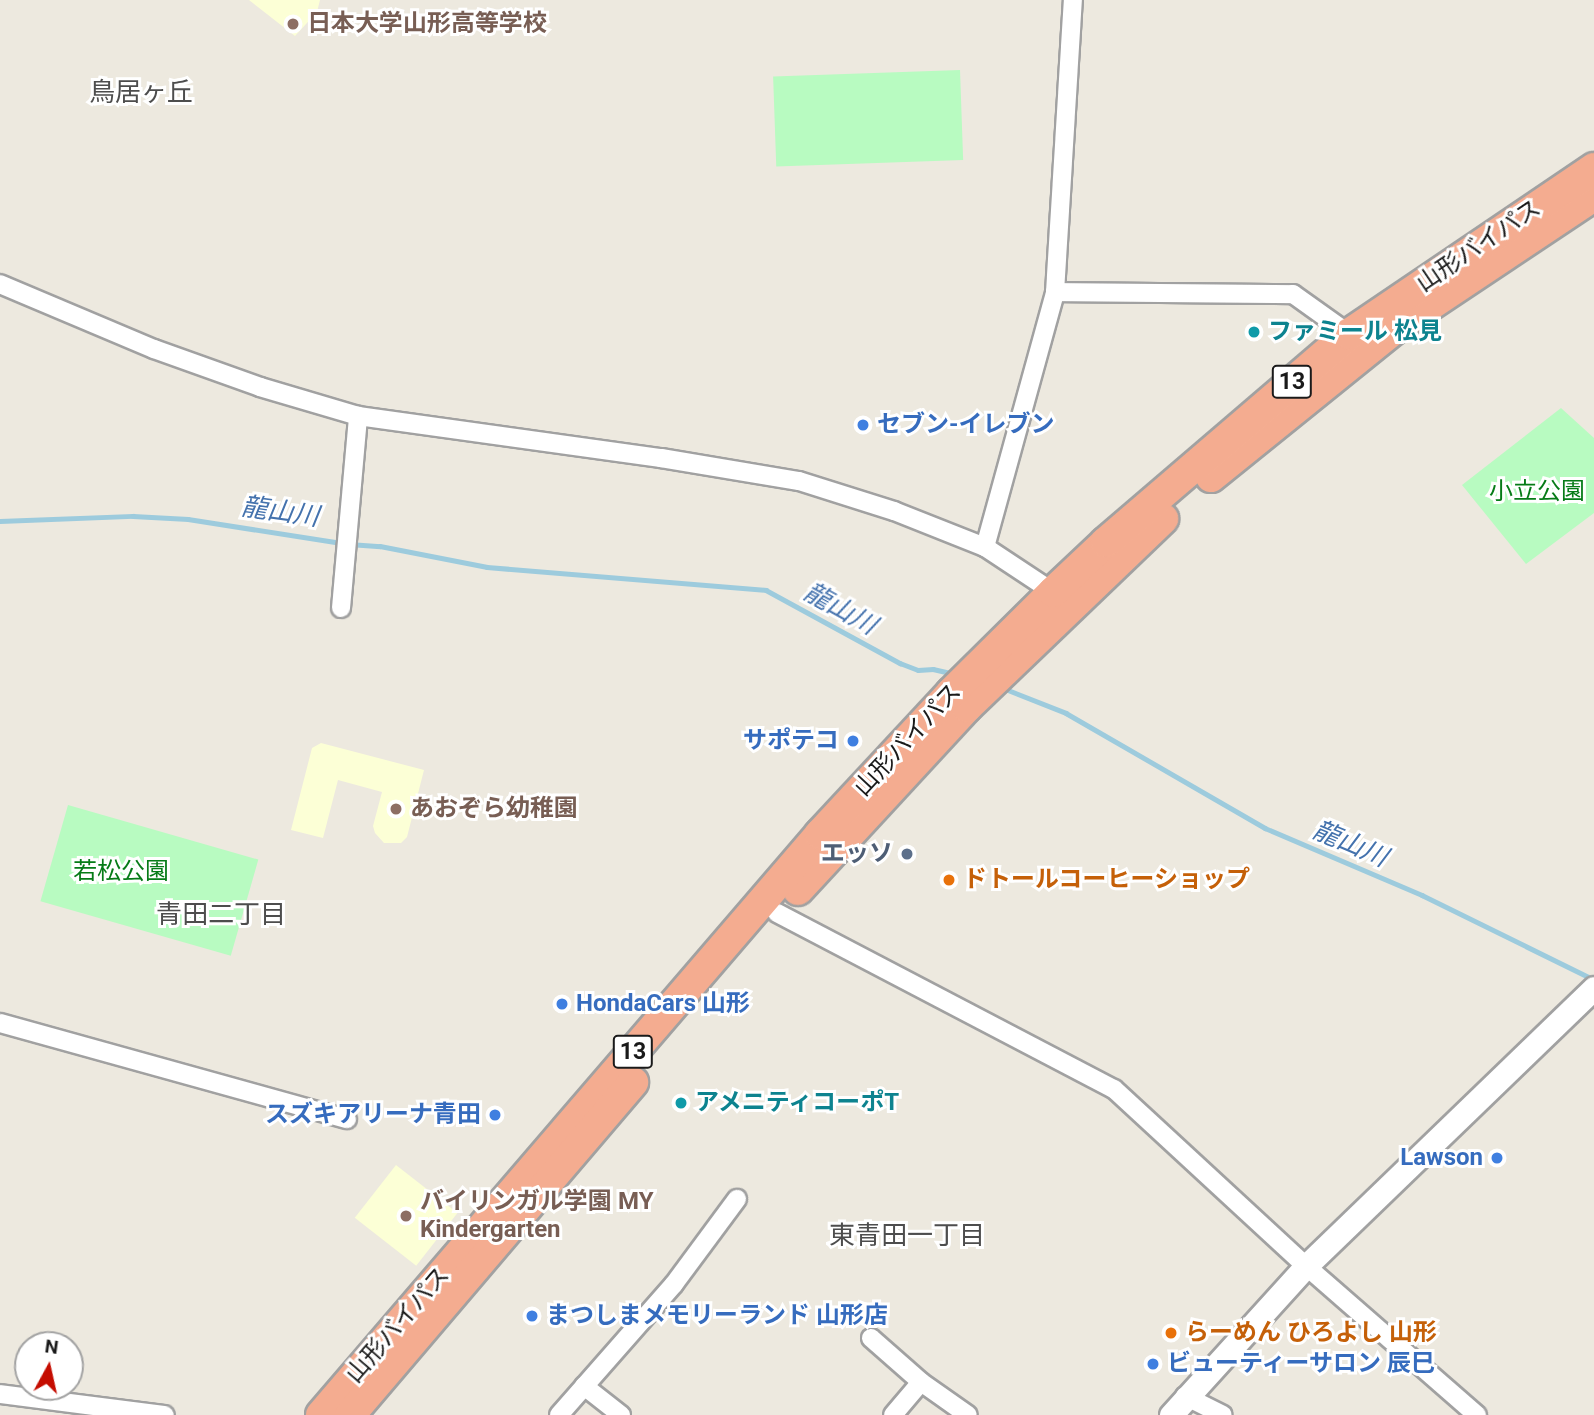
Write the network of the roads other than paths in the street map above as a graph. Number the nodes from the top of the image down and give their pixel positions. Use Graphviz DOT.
graph roads {
  1 [pos="1073,0"];
  2 [pos="1594,168"];
  3 [pos="1594,196"];
  4 [pos="0,284"];
  5 [pos="1055,292"];
  6 [pos="1349,334"];
  7 [pos="358,416"];
  8 [pos="985,547"];
  9 [pos="1053,592"];
  10 [pos="341,608"];
  11 [pos="1023,637"];
  12 [pos="959,700"];
  13 [pos="777,913"];
  14 [pos="1594,988"];
  15 [pos="0,1023"];
  16 [pos="347,1119"];
  17 [pos="737,1199"];
  18 [pos="1306,1266"];
  19 [pos="872,1338"];
  20 [pos="921,1382"];
  21 [pos="584,1386"];
  22 [pos="0,1394"];
  23 [pos="1185,1396"];
  24 [pos="165,1415"];
  25 [pos="321,1415"];
  26 [pos="350,1415"];
  27 [pos="559,1415"];
  28 [pos="621,1415"];
  29 [pos="893,1415"];
  30 [pos="968,1415"];
  31 [pos="1171,1415"];
  32 [pos="1223,1415"];
  33 [pos="1477,1415"];
  1 -- 5 [label="street"];
  2 -- 6 [label="highway, 山形バイパス / 13"];
  3 -- 11 [label="highway, 山形バイパス / 13"];
  4 -- 7 [label="street"];
  5 -- 6 [label="street"];
  5 -- 8 [label="street"];
  6 -- 9 [label="highway, 山形バイパス / 13"];
  7 -- 8 [label="street"];
  7 -- 10 [label="street"];
  8 -- 9 [label="street"];
  9 -- 11 [label="highway, 山形バイパス / 13"];
  11 -- 12 [label="highway, 山形バイパス / 13"];
  12 -- 13 [label="highway, 山形バイパス / 13"];
  12 -- 25 [label="highway, 山形バイパス / 13"];
  13 -- 18 [label="street"];
  13 -- 26 [label="highway, 山形バイパス / 13"];
  14 -- 18 [label="street"];
  15 -- 16 [label="street"];
  17 -- 21 [label="street"];
  18 -- 23 [label="street"];
  18 -- 33 [label="street"];
  19 -- 20 [label="street"];
  20 -- 29 [label="street"];
  20 -- 30 [label="street"];
  21 -- 27 [label="street"];
  21 -- 28 [label="street"];
  22 -- 24 [label="street"];
  23 -- 31 [label="street"];
  23 -- 32 [label="street"];
}
